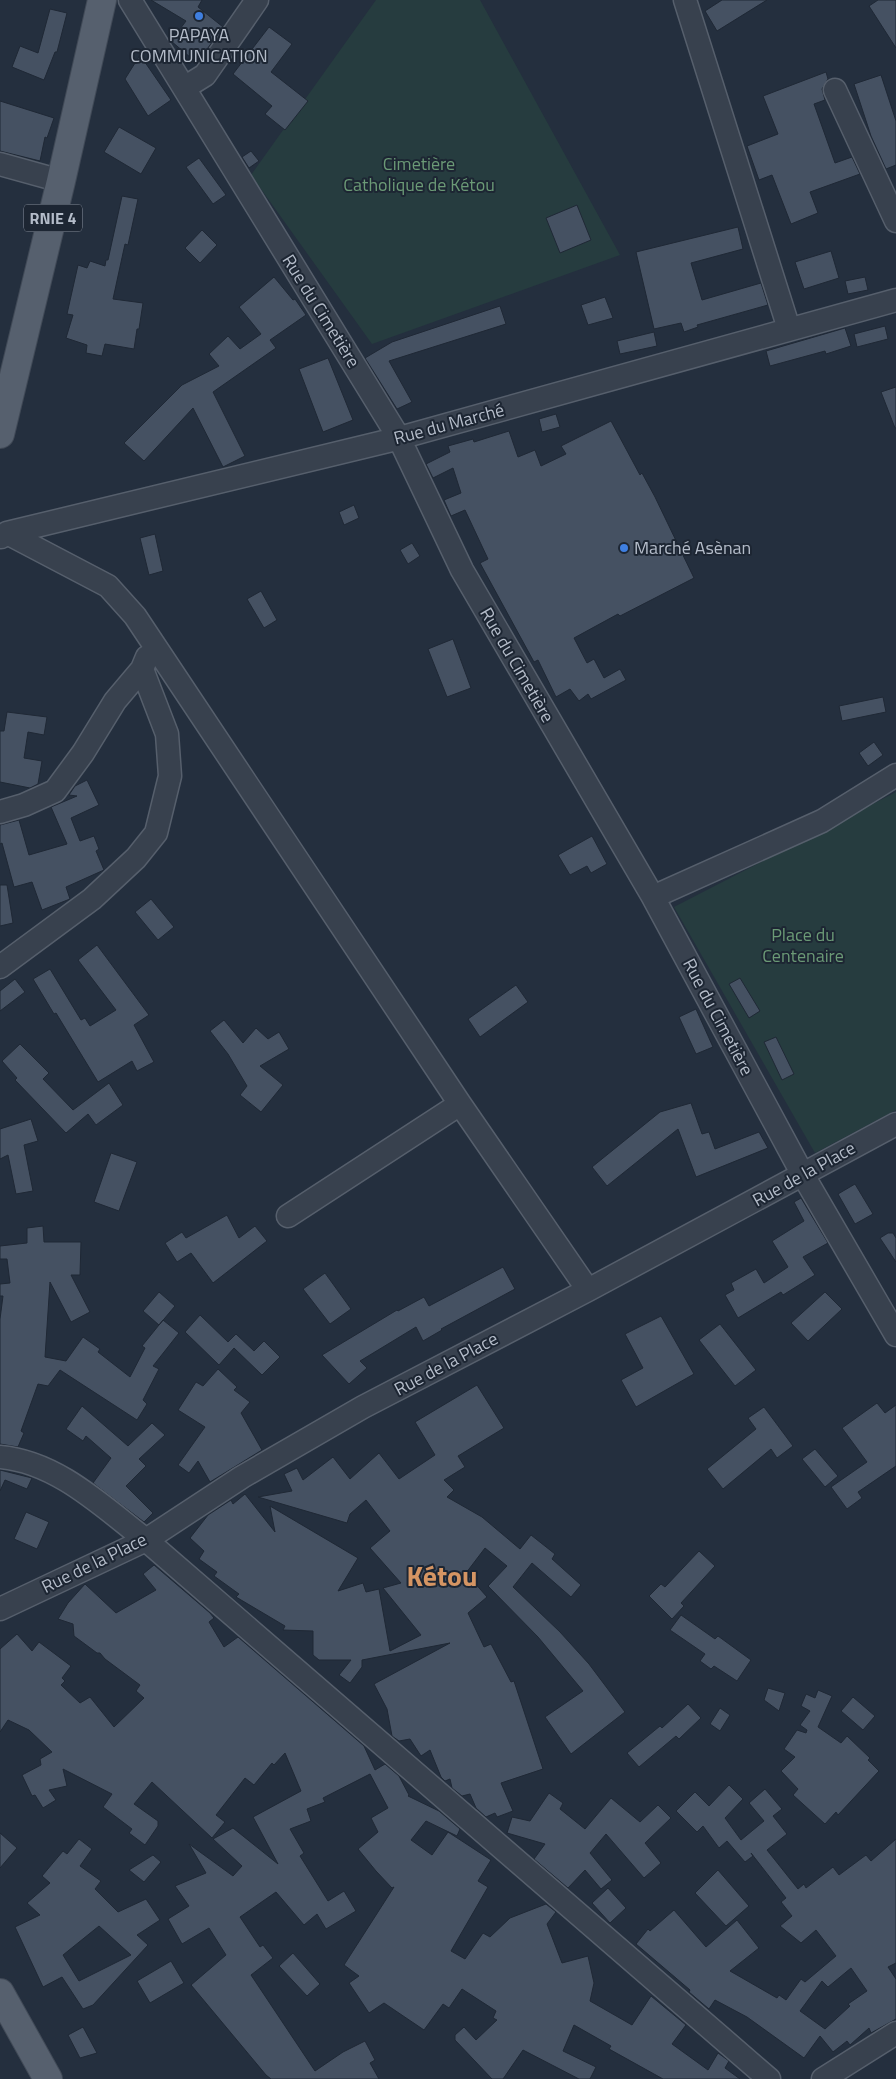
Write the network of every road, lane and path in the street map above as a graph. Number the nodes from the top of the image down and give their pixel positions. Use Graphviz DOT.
graph roads {
  1 [pos="102,0"];
  2 [pos="130,0"];
  3 [pos="257,0"];
  4 [pos="685,0"];
  5 [pos="184,88"];
  6 [pos="835,90"];
  7 [pos="0,164"];
  8 [pos="62,181"];
  9 [pos="896,221"];
  10 [pos="895,304"];
  11 [pos="789,329"];
  12 [pos="0,434"];
  13 [pos="399,438"];
  14 [pos="3,535"];
  15 [pos="154,643"];
  16 [pos="142,669"];
  17 [pos="896,775"];
  18 [pos="0,812"];
  19 [pos="653,897"];
  20 [pos="0,967"];
  21 [pos="460,1104"];
  22 [pos="896,1124"];
  23 [pos="803,1174"];
  24 [pos="288,1216"];
  25 [pos="588,1290"];
  26 [pos="896,1336"];
  27 [pos="0,1457"];
  28 [pos="146,1540"];
  29 [pos="0,1609"];
  30 [pos="0,1993"];
  31 [pos="896,2033"];
  32 [pos="48,2079"];
  33 [pos="769,2079"];
  34 [pos="823,2079"];
  1 -- 8 [label="main road, RNIE 4"];
  2 -- 5 [label="street, Rue du Cimetière"];
  3 -- 5 [label="street"];
  4 -- 11 [label="street"];
  5 -- 13 [label="street, Rue du Cimetière"];
  6 -- 9 [label="street"];
  7 -- 8 [label="street"];
  8 -- 12 [label="main road, RNIE 4"];
  10 -- 11 [label="street, Rue du Marché"];
  11 -- 13 [label="street, Rue du Marché"];
  13 -- 14 [label="street, Rue du Marché"];
  13 -- 19 [label="street, Rue du Cimetière"];
  14 -- 15 [label="street"];
  15 -- 16 [label="street"];
  15 -- 21 [label="street"];
  16 -- 18 [label="street"];
  16 -- 20 [label="street"];
  17 -- 19 [label="street"];
  19 -- 23 [label="street, Rue du Cimetière"];
  21 -- 24 [label="street"];
  21 -- 25 [label="street"];
  22 -- 23 [label="street, Rue de la Place"];
  23 -- 25 [label="street, Rue de la Place"];
  23 -- 26 [label="street, Rue du Cimetière"];
  25 -- 28 [label="street, Rue de la Place"];
  27 -- 28 [label="street"];
  28 -- 29 [label="street, Rue de la Place"];
  28 -- 33 [label="street"];
  30 -- 32 [label="main road"];
  31 -- 34 [label="street"];
}
